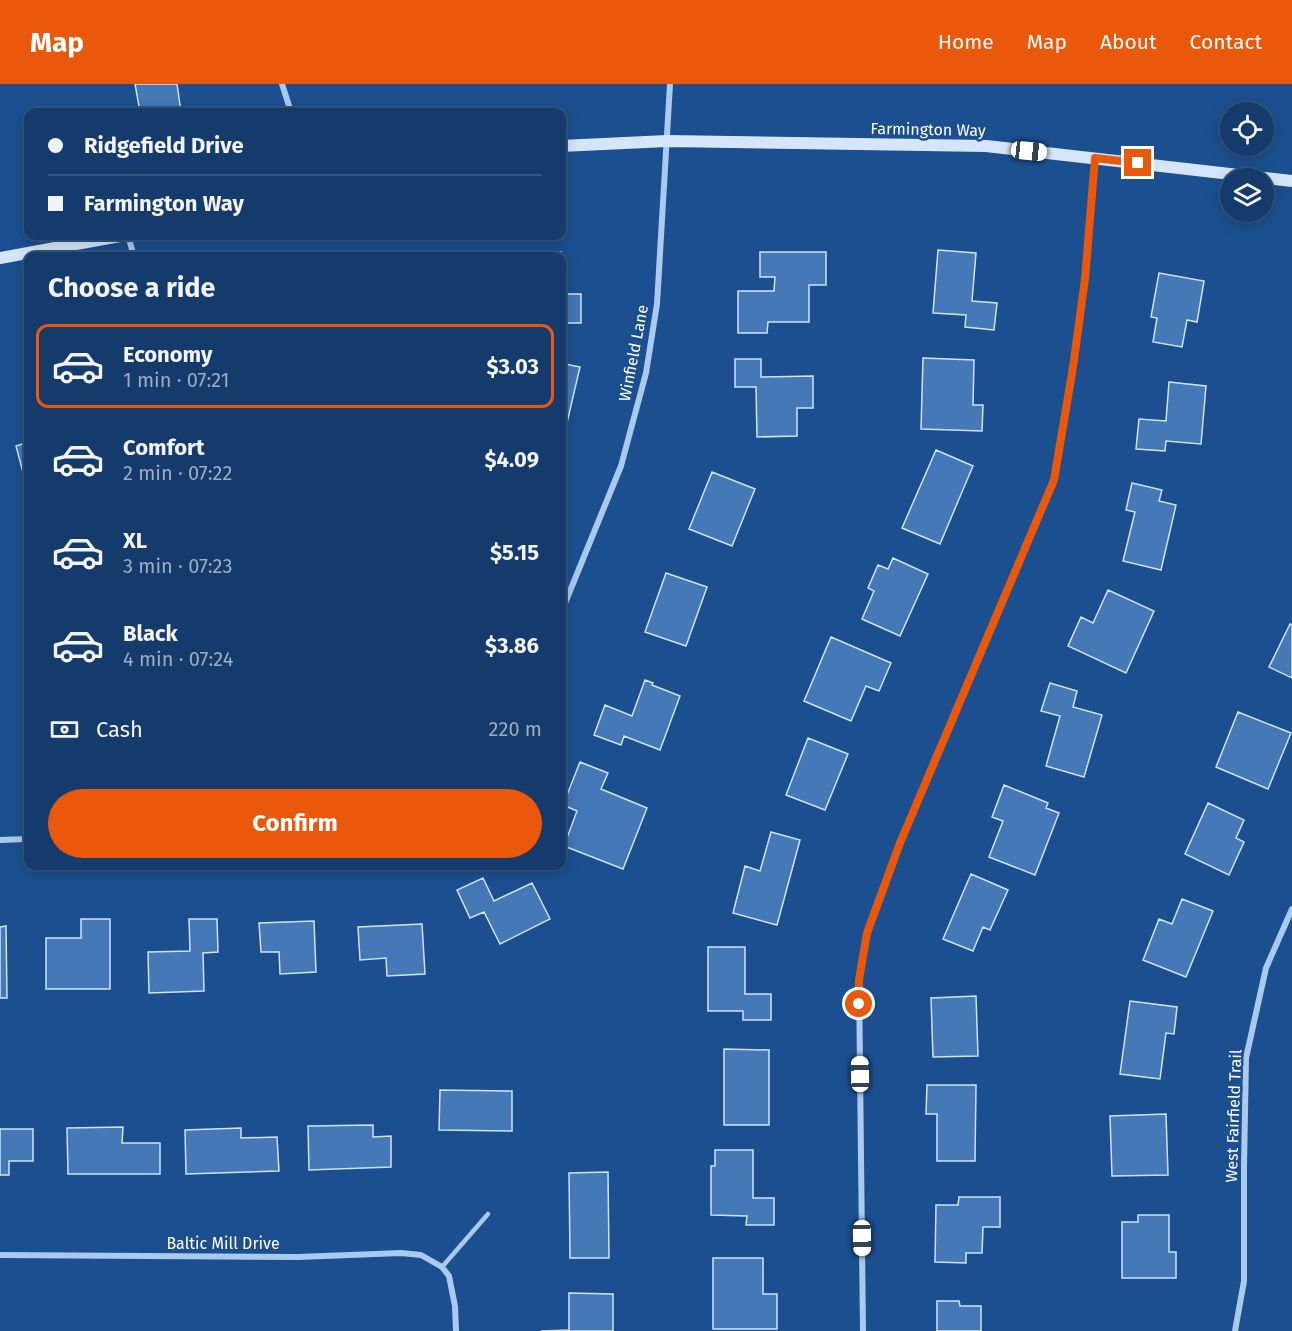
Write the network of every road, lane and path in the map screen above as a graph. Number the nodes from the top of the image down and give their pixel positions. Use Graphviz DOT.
graph roads {
  1 [pos="282,84"];
  2 [pos="670,84"];
  3 [pos="290,108"];
  4 [pos="667,141"];
  5 [pos="566,146"];
  6 [pos="1095,158"];
  7 [pos="1292,181"];
  8 [pos="98,240"];
  9 [pos="33,252"];
  10 [pos="24,254"];
  11 [pos="0,258"];
  12 [pos="566,601"];
  13 [pos="24,839"];
  14 [pos="0,840"];
  15 [pos="1292,909"];
  16 [pos="488,1214"];
  17 [pos="0,1255"];
  18 [pos="442,1267"];
  19 [pos="456,1331"];
  20 [pos="862,1331"];
  21 [pos="1235,1331"];
  1 -- 3 [label="street"];
  2 -- 4 [label="street, Winfield Lane"];
  4 -- 5 [label="street, Farmington Way"];
  4 -- 6 [label="street, Farmington Way"];
  4 -- 12 [label="street, Winfield Lane"];
  6 -- 7 [label="street, Farmington Way"];
  6 -- 20 [label="street"];
  8 -- 9 [label="street"];
  10 -- 11 [label="street"];
  13 -- 14 [label="street"];
  15 -- 21 [label="street, West Fairfield Trail"];
  16 -- 18 [label="lane"];
  17 -- 18 [label="street, Baltic Mill Drive"];
  18 -- 19 [label="street"];
}
